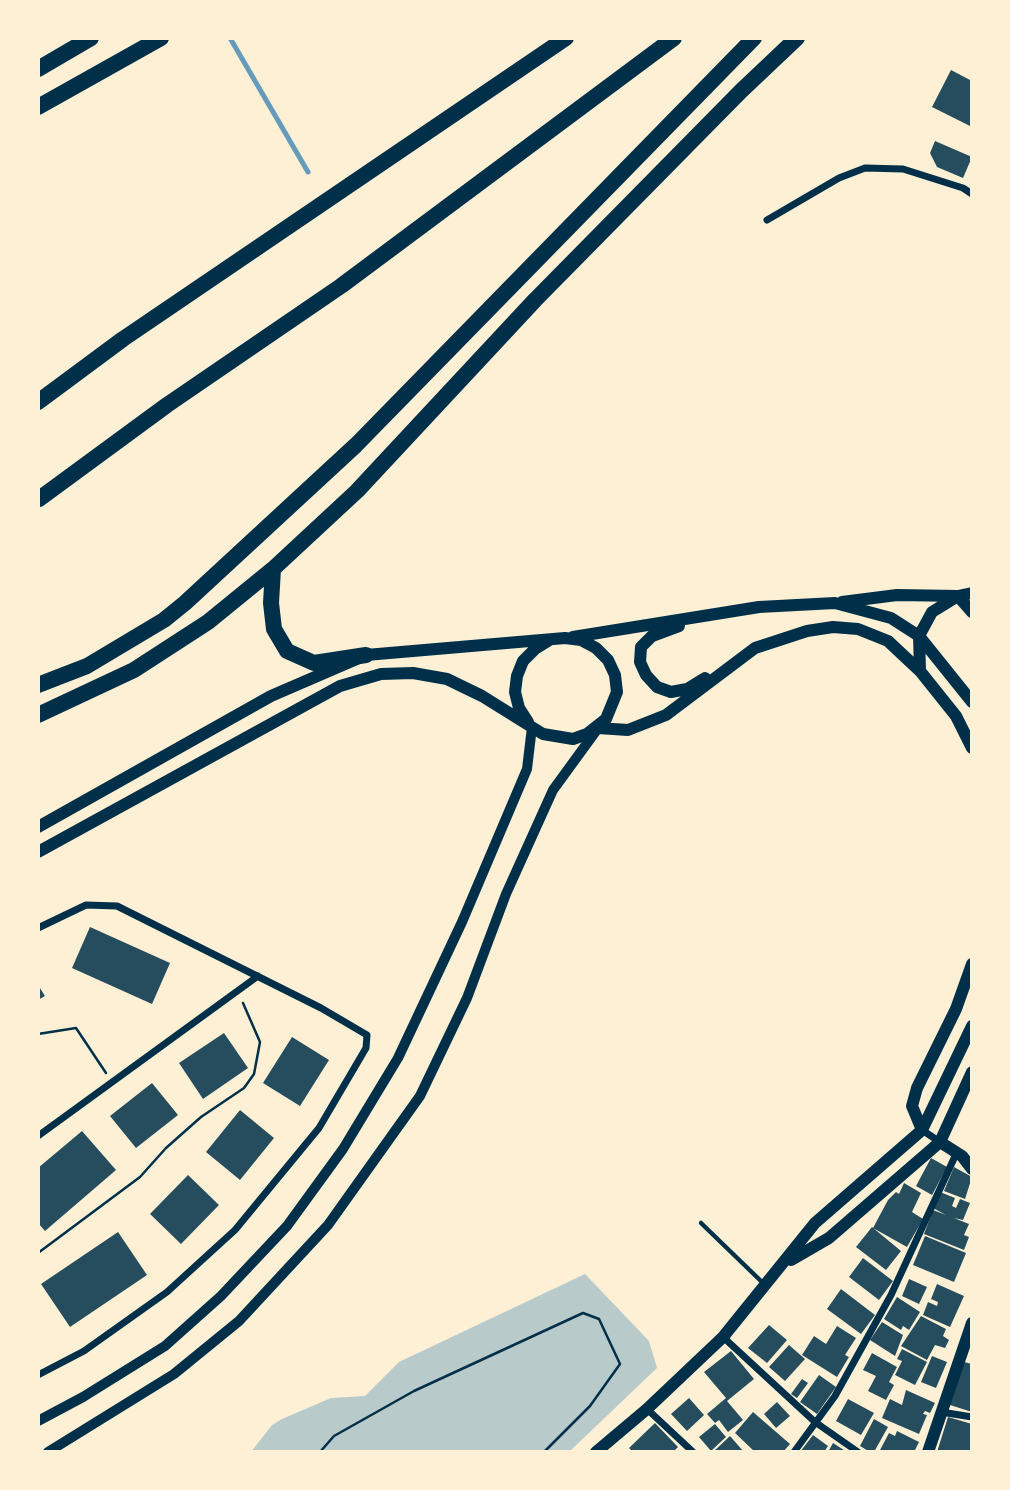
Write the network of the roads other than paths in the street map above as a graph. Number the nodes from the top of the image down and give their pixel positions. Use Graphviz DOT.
graph roads {
  1 [pos="91,38"];
  2 [pos="161,38"];
  3 [pos="566,38"];
  4 [pos="674,38"];
  5 [pos="754,38"];
  6 [pos="797,38"];
  7 [pos="38,69"];
  8 [pos="38,107"];
  9 [pos="971,194"];
  10 [pos="767,220"];
  11 [pos="38,402"];
  12 [pos="39,499"];
  13 [pos="273,569"];
  14 [pos="971,593"];
  15 [pos="958,596"];
  16 [pos="835,603"];
  17 [pos="971,612"];
  18 [pos="705,616"];
  19 [pos="919,636"];
  20 [pos="565,638"];
  21 [pos="755,648"];
  22 [pos="366,654"];
  23 [pos="920,671"];
  24 [pos="38,685"];
  25 [pos="971,702"];
  26 [pos="38,715"];
  27 [pos="532,727"];
  28 [pos="598,728"];
  29 [pos="971,748"];
  30 [pos="38,827"];
  31 [pos="38,852"];
  32 [pos="38,928"];
  33 [pos="971,964"];
  34 [pos="258,976"];
  35 [pos="971,1026"];
  36 [pos="971,1072"];
  37 [pos="922,1130"];
  38 [pos="38,1136"];
  39 [pos="940,1142"];
  40 [pos="957,1152"];
  41 [pos="971,1169"];
  42 [pos="701,1223"];
  43 [pos="785,1264"];
  44 [pos="764,1283"];
  45 [pos="971,1322"];
  46 [pos="723,1336"];
  47 [pos="38,1375"];
  48 [pos="647,1409"];
  49 [pos="940,1411"];
  50 [pos="971,1417"];
  51 [pos="38,1421"];
  52 [pos="815,1422"];
  53 [pos="48,1451"];
  54 [pos="596,1451"];
  55 [pos="693,1451"];
  56 [pos="794,1451"];
  57 [pos="858,1451"];
  58 [pos="928,1451"];
  1 -- 7 [label="highway"];
  2 -- 8 [label="highway"];
  3 -- 11 [label="highway"];
  4 -- 12 [label="highway"];
  5 -- 24 [label="highway"];
  6 -- 13 [label="highway"];
  9 -- 10 [label="street"];
  13 -- 22 [label="highway"];
  13 -- 26 [label="highway"];
  14 -- 15 [label="main road"];
  15 -- 16 [label="main road"];
  15 -- 17 [label="main road"];
  15 -- 19 [label="main road"];
  16 -- 18 [label="main road"];
  16 -- 19 [label="main road"];
  18 -- 20 [label="main road"];
  18 -- 21 [label="main road"];
  19 -- 23 [label="main road"];
  19 -- 25 [label="main road"];
  20 -- 22 [label="main road"];
  20 -- 27 [label="main road"];
  20 -- 28 [label="main road"];
  21 -- 23 [label="main road"];
  21 -- 28 [label="main road"];
  22 -- 30 [label="main road"];
  23 -- 29 [label="main road"];
  27 -- 28 [label="main road"];
  27 -- 31 [label="main road"];
  27 -- 51 [label="street"];
  28 -- 53 [label="street"];
  32 -- 34 [label="street"];
  33 -- 37 [label="main road"];
  34 -- 38 [label="street"];
  34 -- 47 [label="street"];
  35 -- 37 [label="main road"];
  36 -- 39 [label="main road"];
  37 -- 39 [label="street"];
  37 -- 43 [label="main road"];
  39 -- 40 [label="main road"];
  39 -- 43 [label="main road"];
  40 -- 41 [label="main road"];
  40 -- 52 [label="street"];
  42 -- 44 [label="lane"];
  43 -- 44 [label="main road"];
  44 -- 46 [label="main road"];
  45 -- 49 [label="main road"];
  46 -- 48 [label="main road"];
  46 -- 52 [label="street"];
  48 -- 54 [label="main road"];
  48 -- 55 [label="street"];
  49 -- 50 [label="street"];
  49 -- 58 [label="main road"];
  52 -- 56 [label="street"];
  52 -- 57 [label="street"];
}
